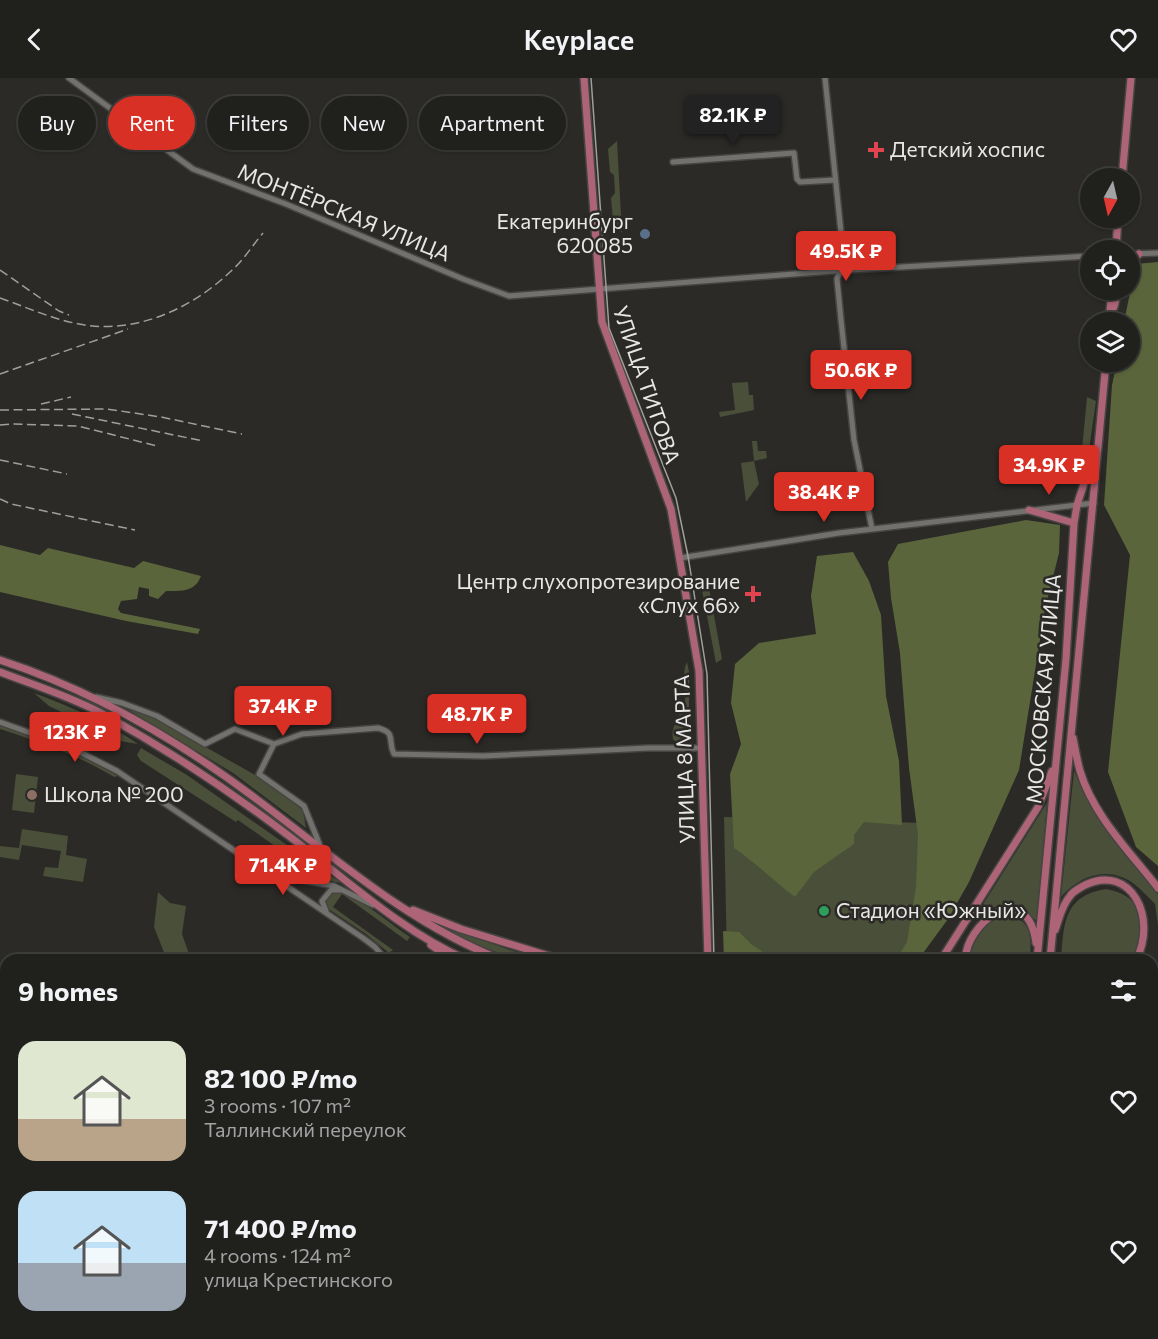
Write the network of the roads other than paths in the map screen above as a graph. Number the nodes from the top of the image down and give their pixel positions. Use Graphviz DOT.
graph roads {
  1 [pos="69,78"];
  2 [pos="584,78"];
  3 [pos="825,78"];
  4 [pos="1131,78"];
  5 [pos="673,162"];
  6 [pos="1123,168"];
  7 [pos="835,180"];
  8 [pos="1158,253"];
  9 [pos="1140,254"];
  10 [pos="1080,257"];
  11 [pos="840,270"];
  12 [pos="599,289"];
  13 [pos="1105,372"];
  14 [pos="1100,424"];
  15 [pos="1094,503"];
  16 [pos="1077,505"];
  17 [pos="1029,510"];
  18 [pos="1074,523"];
  19 [pos="872,529"];
  20 [pos="680,558"];
  21 [pos="0,660"];
  22 [pos="0,672"];
  23 [pos="91,696"];
  24 [pos="0,722"];
  25 [pos="1072,731"];
  26 [pos="274,744"];
  27 [pos="702,748"];
  28 [pos="1056,757"];
  29 [pos="322,849"];
  30 [pos="272,875"];
  31 [pos="1158,888"];
  32 [pos="344,890"];
  33 [pos="393,902"];
  34 [pos="327,912"];
  35 [pos="387,913"];
  36 [pos="407,927"];
  37 [pos="1052,938"];
  38 [pos="381,954"];
  39 [pos="444,954"];
  40 [pos="456,954"];
  41 [pos="488,954"];
  42 [pos="542,954"];
  43 [pos="708,954"];
  44 [pos="945,954"];
  45 [pos="965,954"];
  46 [pos="1037,954"];
  47 [pos="1038,954"];
  48 [pos="1051,954"];
  49 [pos="1141,954"];
  1 -- 12 [label="street, МОНТЁРСКАЯ УЛИЦА"];
  2 -- 12 [label="main road, УЛИЦА ТИТОВА"];
  3 -- 7 [label="street"];
  4 -- 6 [label="main road"];
  5 -- 7 [label="street"];
  7 -- 11 [label="street"];
  8 -- 9 [label="street"];
  10 -- 11 [label="street, МОНТЁРСКАЯ УЛИЦА"];
  11 -- 12 [label="street, МОНТЁРСКАЯ УЛИЦА"];
  11 -- 19 [label="street"];
  12 -- 20 [label="main road, УЛИЦА ТИТОВА"];
  13 -- 14 [label="main road, МОСКОВСКАЯ УЛИЦА"];
  14 -- 15 [label="main road, МОСКОВСКАЯ УЛИЦА"];
  14 -- 16 [label="main road, МОСКОВСКАЯ УЛИЦА"];
  15 -- 16 [label="street"];
  15 -- 25 [label="main road, МОСКОВСКАЯ УЛИЦА"];
  16 -- 17 [label="street"];
  16 -- 18 [label="main road, МОСКОВСКАЯ УЛИЦА"];
  17 -- 18 [label="main road"];
  17 -- 19 [label="street"];
  18 -- 28 [label="main road, МОСКОВСКАЯ УЛИЦА"];
  19 -- 20 [label="street"];
  20 -- 27 [label="main road, УЛИЦА 8 МАРТА"];
  21 -- 23 [label="main road"];
  22 -- 35 [label="main road"];
  23 -- 26 [label="street"];
  23 -- 29 [label="main road"];
  24 -- 30 [label="street"];
  25 -- 31 [label="main road"];
  25 -- 37 [label="main road, МОСКОВСКАЯ УЛИЦА"];
  26 -- 27 [label="street"];
  26 -- 29 [label="street"];
  27 -- 43 [label="main road, УЛИЦА 8 МАРТА"];
  28 -- 44 [label="main road"];
  28 -- 47 [label="main road, МОСКОВСКАЯ УЛИЦА"];
  29 -- 33 [label="main road"];
  30 -- 32 [label="street"];
  30 -- 34 [label="street"];
  32 -- 34 [label="street"];
  32 -- 35 [label="street"];
  33 -- 41 [label="main road"];
  33 -- 42 [label="main road"];
  34 -- 38 [label="street"];
  35 -- 36 [label="main road"];
  36 -- 39 [label="main road"];
  36 -- 40 [label="main road"];
  37 -- 48 [label="main road, МОСКОВСКАЯ УЛИЦА"];
  37 -- 49 [label="main road"];
  45 -- 46 [label="main road"];
}
